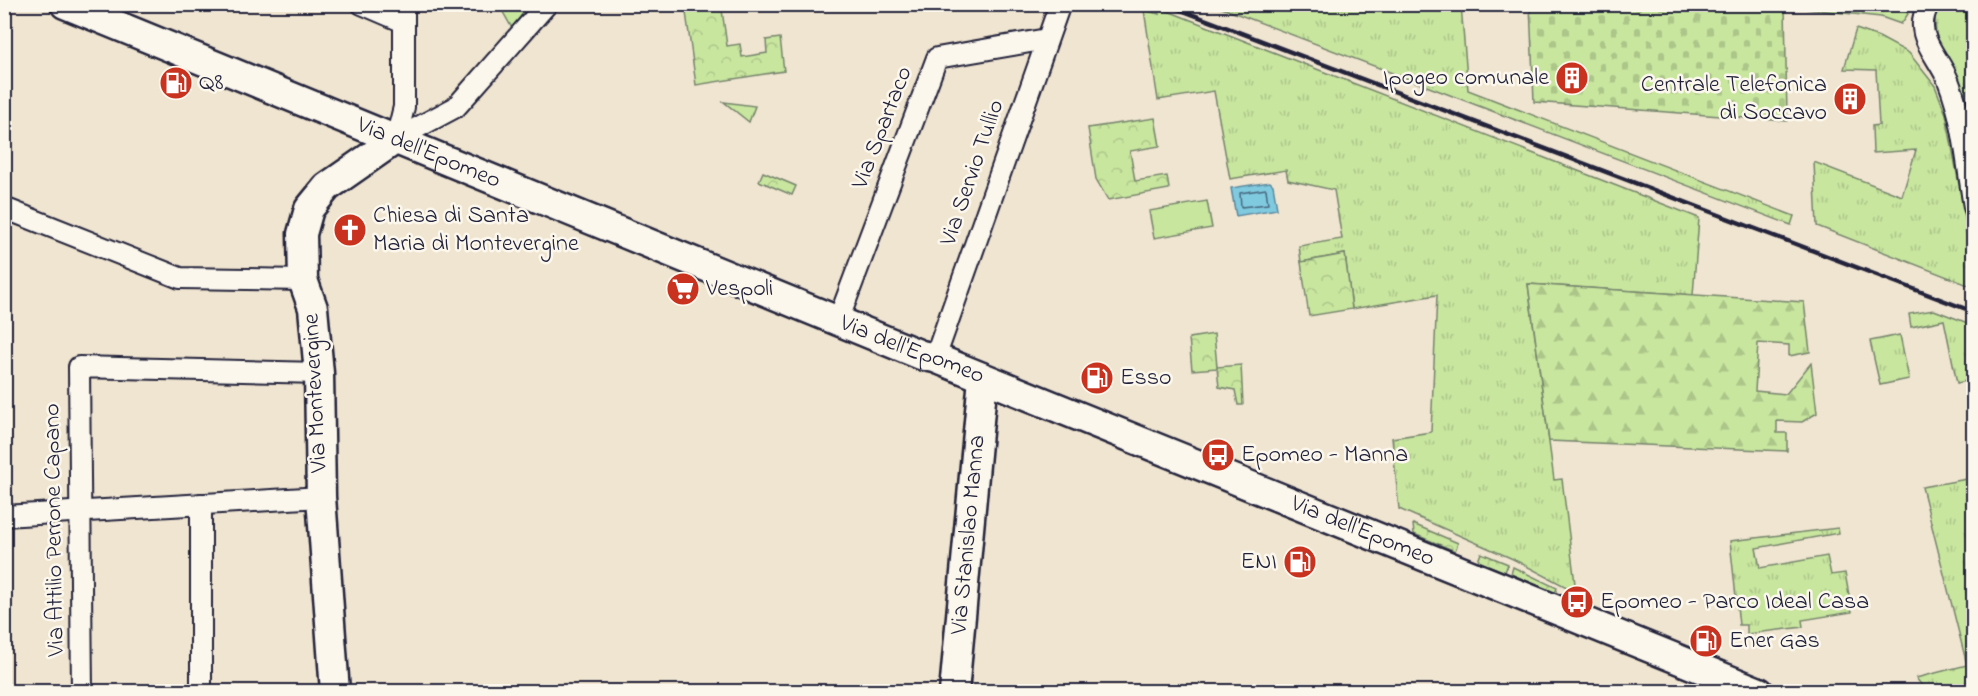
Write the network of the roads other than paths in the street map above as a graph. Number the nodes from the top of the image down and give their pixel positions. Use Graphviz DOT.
graph roads {
  1 [pos="65,4"];
  2 [pos="362,4"];
  3 [pos="547,4"];
  4 [pos="1060,4"];
  5 [pos="1929,4"];
  6 [pos="404,13"];
  7 [pos="1047,39"];
  8 [pos="396,139"];
  9 [pos="1974,207"];
  10 [pos="4,208"];
  11 [pos="303,280"];
  12 [pos="838,321"];
  13 [pos="935,358"];
  14 [pos="319,373"];
  15 [pos="982,378"];
  16 [pos="321,497"];
  17 [pos="201,504"];
  18 [pos="80,511"];
  19 [pos="4,516"];
  20 [pos="82,692"];
  21 [pos="201,692"];
  22 [pos="335,692"];
  23 [pos="954,692"];
  24 [pos="1759,692"];
  1 -- 8 [label="street, Via dell'Epomeo"];
  2 -- 6 [label="street"];
  3 -- 8 [label="street"];
  4 -- 7 [label="street, Via Servio Tullio"];
  5 -- 9 [label="street"];
  6 -- 8 [label="street"];
  7 -- 12 [label="street, Via Spartaco"];
  7 -- 13 [label="street, Via Servio Tullio"];
  8 -- 11 [label="street, Via Montevergine"];
  8 -- 12 [label="street, Via dell'Epomeo"];
  10 -- 11 [label="street"];
  11 -- 14 [label="street, Via Montevergine"];
  12 -- 13 [label="street, Via dell'Epomeo"];
  13 -- 15 [label="street, Via dell'Epomeo"];
  14 -- 16 [label="street, Via Montevergine"];
  14 -- 18 [label="street, Via Attilio Perrone Capano"];
  15 -- 23 [label="street, Via Stanislao Manna"];
  15 -- 24 [label="street, Via dell'Epomeo"];
  16 -- 17 [label="street"];
  16 -- 22 [label="street, Via Montevergine"];
  17 -- 18 [label="street"];
  17 -- 21 [label="street"];
  18 -- 19 [label="street"];
  18 -- 20 [label="street, Via Attilio Perrone Capano"];
}
